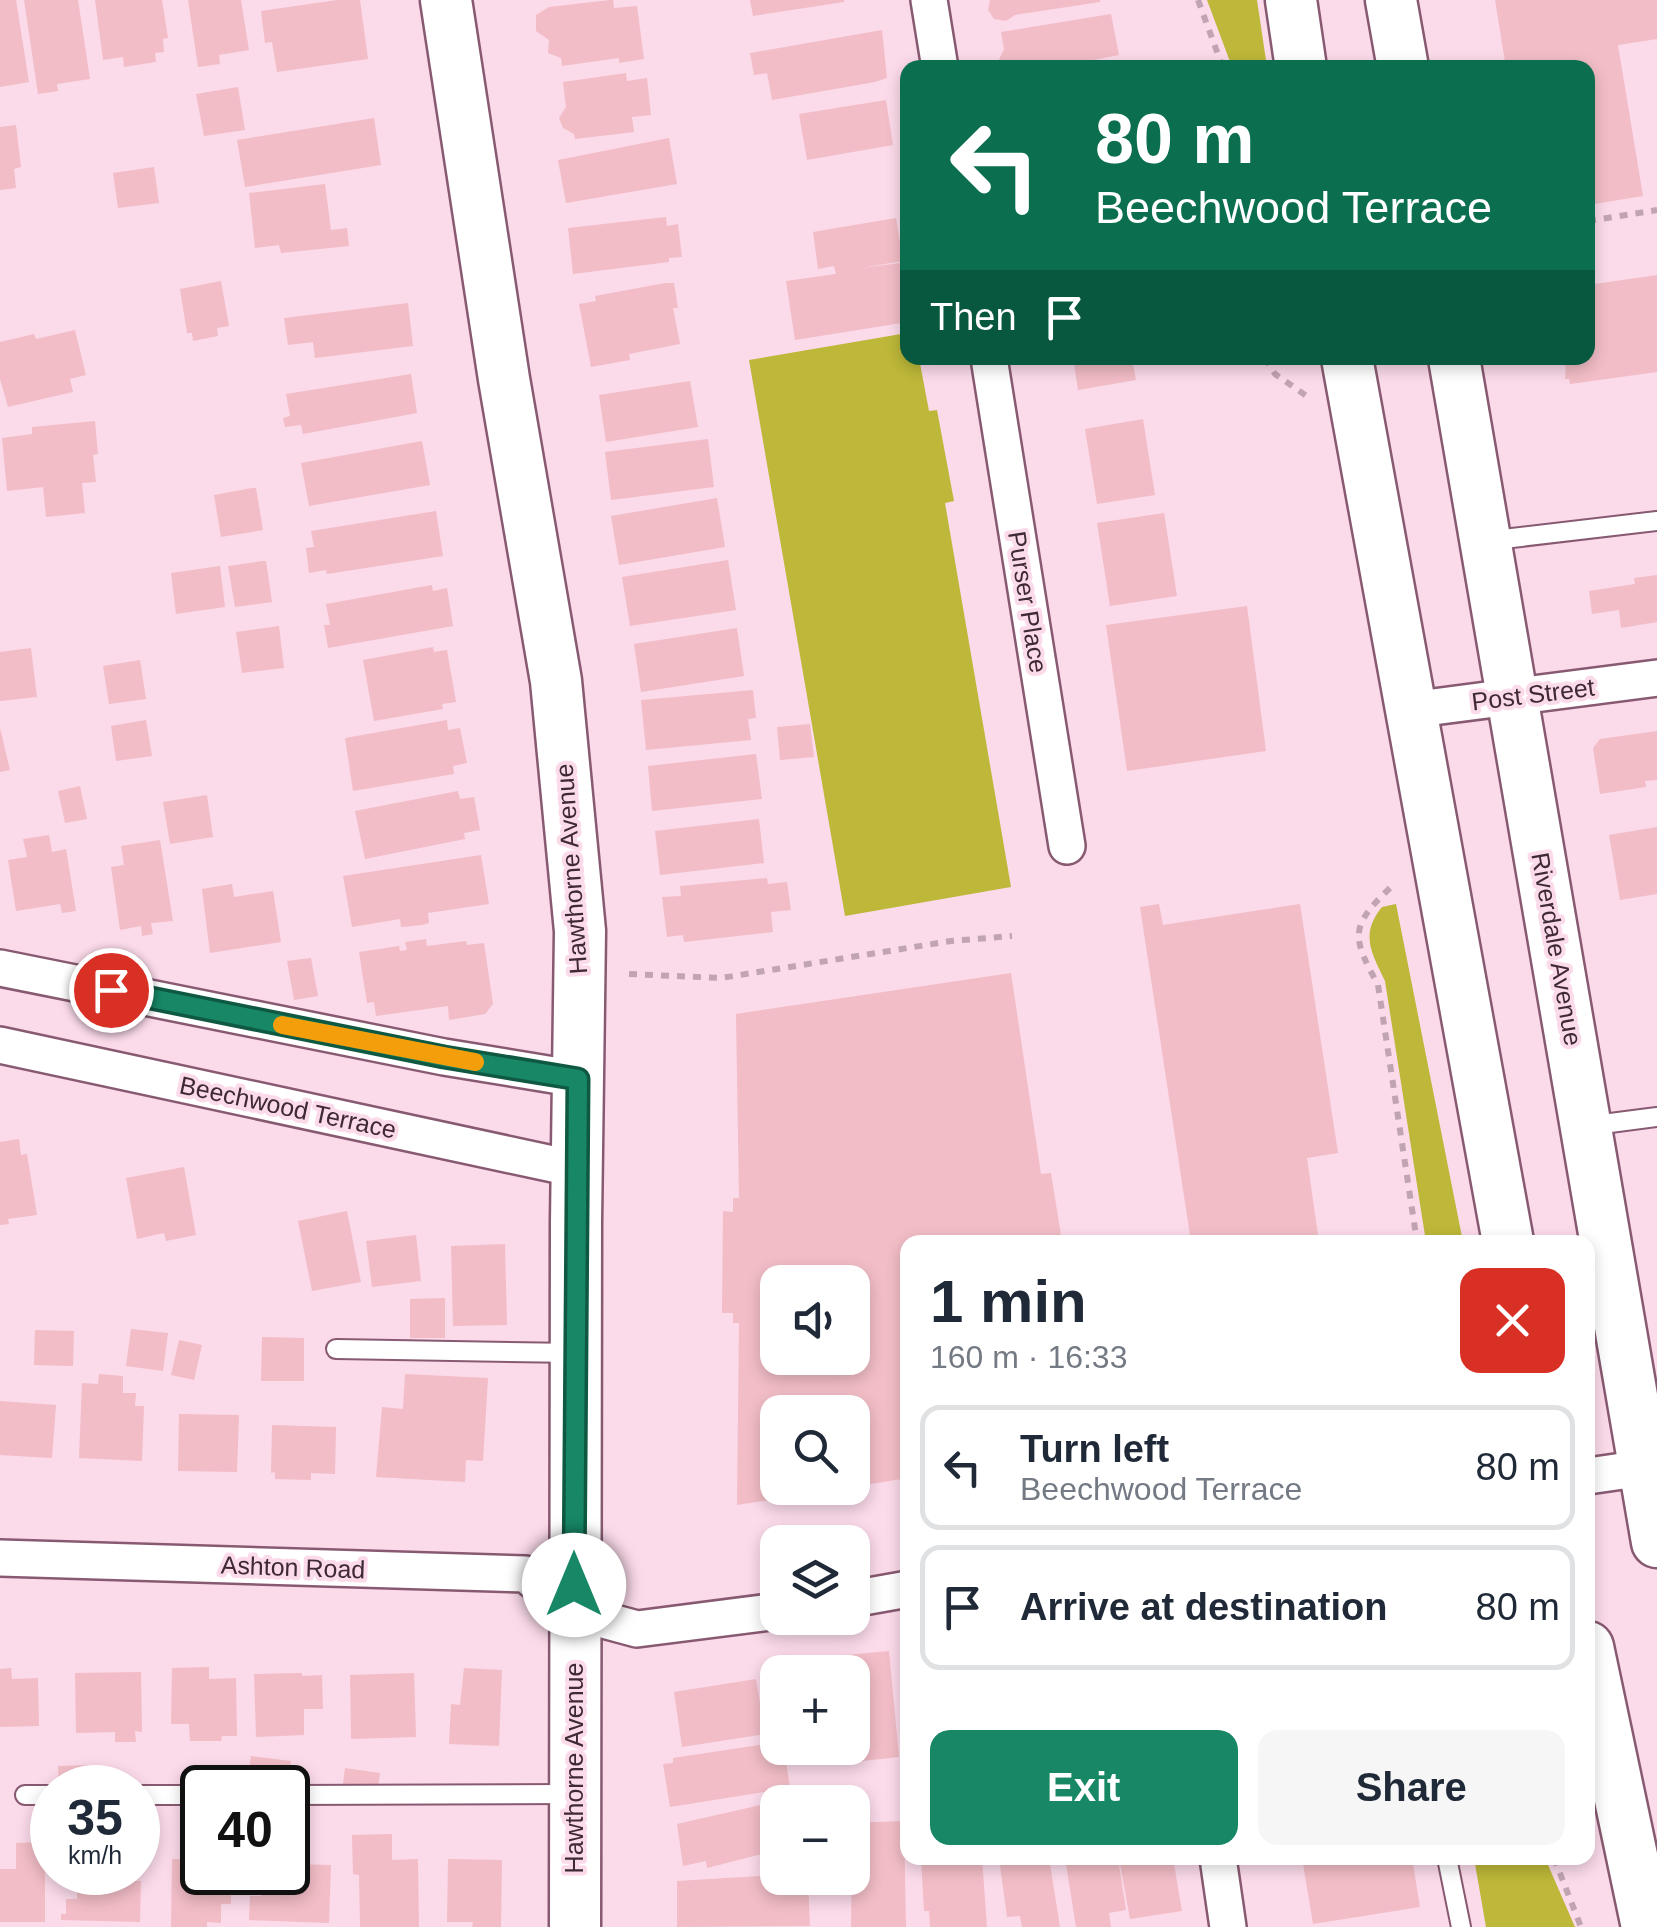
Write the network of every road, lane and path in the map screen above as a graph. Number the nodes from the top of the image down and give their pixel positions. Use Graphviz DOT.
graph roads {
  1 [pos="446,0"];
  2 [pos="929,0"];
  3 [pos="1198,0"];
  4 [pos="1291,0"];
  5 [pos="1391,0"];
  6 [pos="939,60"];
  7 [pos="1220,60"];
  8 [pos="1300,60"];
  9 [pos="1402,60"];
  10 [pos="1657,210"];
  11 [pos="1595,220"];
  12 [pos="990,365"];
  13 [pos="1269,365"];
  14 [pos="1348,365"];
  15 [pos="1455,365"];
  16 [pos="1315,402"];
  17 [pos="1657,521"];
  18 [pos="1486,542"];
  19 [pos="1657,678"];
  20 [pos="1513,697"];
  21 [pos="1410,710"];
  22 [pos="1067,846"];
  23 [pos="1390,888"];
  24 [pos="1012,936"];
  25 [pos="0,968"];
  26 [pos="628,974"];
  27 [pos="0,1045"];
  28 [pos="578,1079"];
  29 [pos="1657,1117"];
  30 [pos="1587,1126"];
  31 [pos="576,1168"];
  32 [pos="1417,1235"];
  33 [pos="1507,1235"];
  34 [pos="336,1350"];
  35 [pos="575,1353"];
  36 [pos="1651,1467"];
  37 [pos="1595,1475"];
  38 [pos="1657,1542"];
  39 [pos="0,1558"];
  40 [pos="900,1591"];
  41 [pos="870,1596"];
  42 [pos="574,1612"];
  43 [pos="760,1613"];
  44 [pos="1595,1680"];
  45 [pos="574,1794"];
  46 [pos="25,1795"];
  47 [pos="30,1795"];
  48 [pos="310,1795"];
  49 [pos="1219,1865"];
  50 [pos="1448,1865"];
  51 [pos="1557,1865"];
  52 [pos="574,1927"];
  53 [pos="1228,1927"];
  54 [pos="1461,1927"];
  55 [pos="1582,1927"];
  56 [pos="1647,1927"];
  1 -- 28 [label="main road, Hawthorne Avenue"];
  2 -- 6 [label="street"];
  3 -- 7 [label="path"];
  4 -- 8 [label="main road"];
  5 -- 9 [label="main road"];
  10 -- 11 [label="path"];
  12 -- 22 [label="street, Purser Place"];
  13 -- 16 [label="path"];
  14 -- 21 [label="main road"];
  15 -- 18 [label="main road, Riverdale Avenue"];
  17 -- 18 [label="lane"];
  18 -- 20 [label="main road, Riverdale Avenue"];
  19 -- 20 [label="street, Post Street"];
  20 -- 21 [label="street, Post Street"];
  20 -- 30 [label="main road, Riverdale Avenue"];
  21 -- 33 [label="main road"];
  23 -- 32 [label="path"];
  24 -- 26 [label="path"];
  25 -- 28 [label="street"];
  27 -- 31 [label="street, Beechwood Terrace"];
  28 -- 31 [label="main road, Hawthorne Avenue"];
  29 -- 30 [label="lane"];
  30 -- 36 [label="main road, Riverdale Avenue"];
  31 -- 35 [label="main road, Hawthorne Avenue"];
  34 -- 35 [label="lane"];
  35 -- 42 [label="main road, Hawthorne Avenue"];
  36 -- 37 [label="street"];
  36 -- 38 [label="main road, Riverdale Avenue"];
  39 -- 42 [label="street, Ashton Road"];
  40 -- 41 [label="street"];
  42 -- 43 [label="street"];
  42 -- 45 [label="main road, Hawthorne Avenue"];
  44 -- 56 [label="main road"];
  45 -- 48 [label="lane"];
  45 -- 52 [label="main road, Hawthorne Avenue"];
  46 -- 47 [label="lane"];
  49 -- 53 [label="street"];
  50 -- 54 [label="lane"];
  51 -- 55 [label="path"];
}
